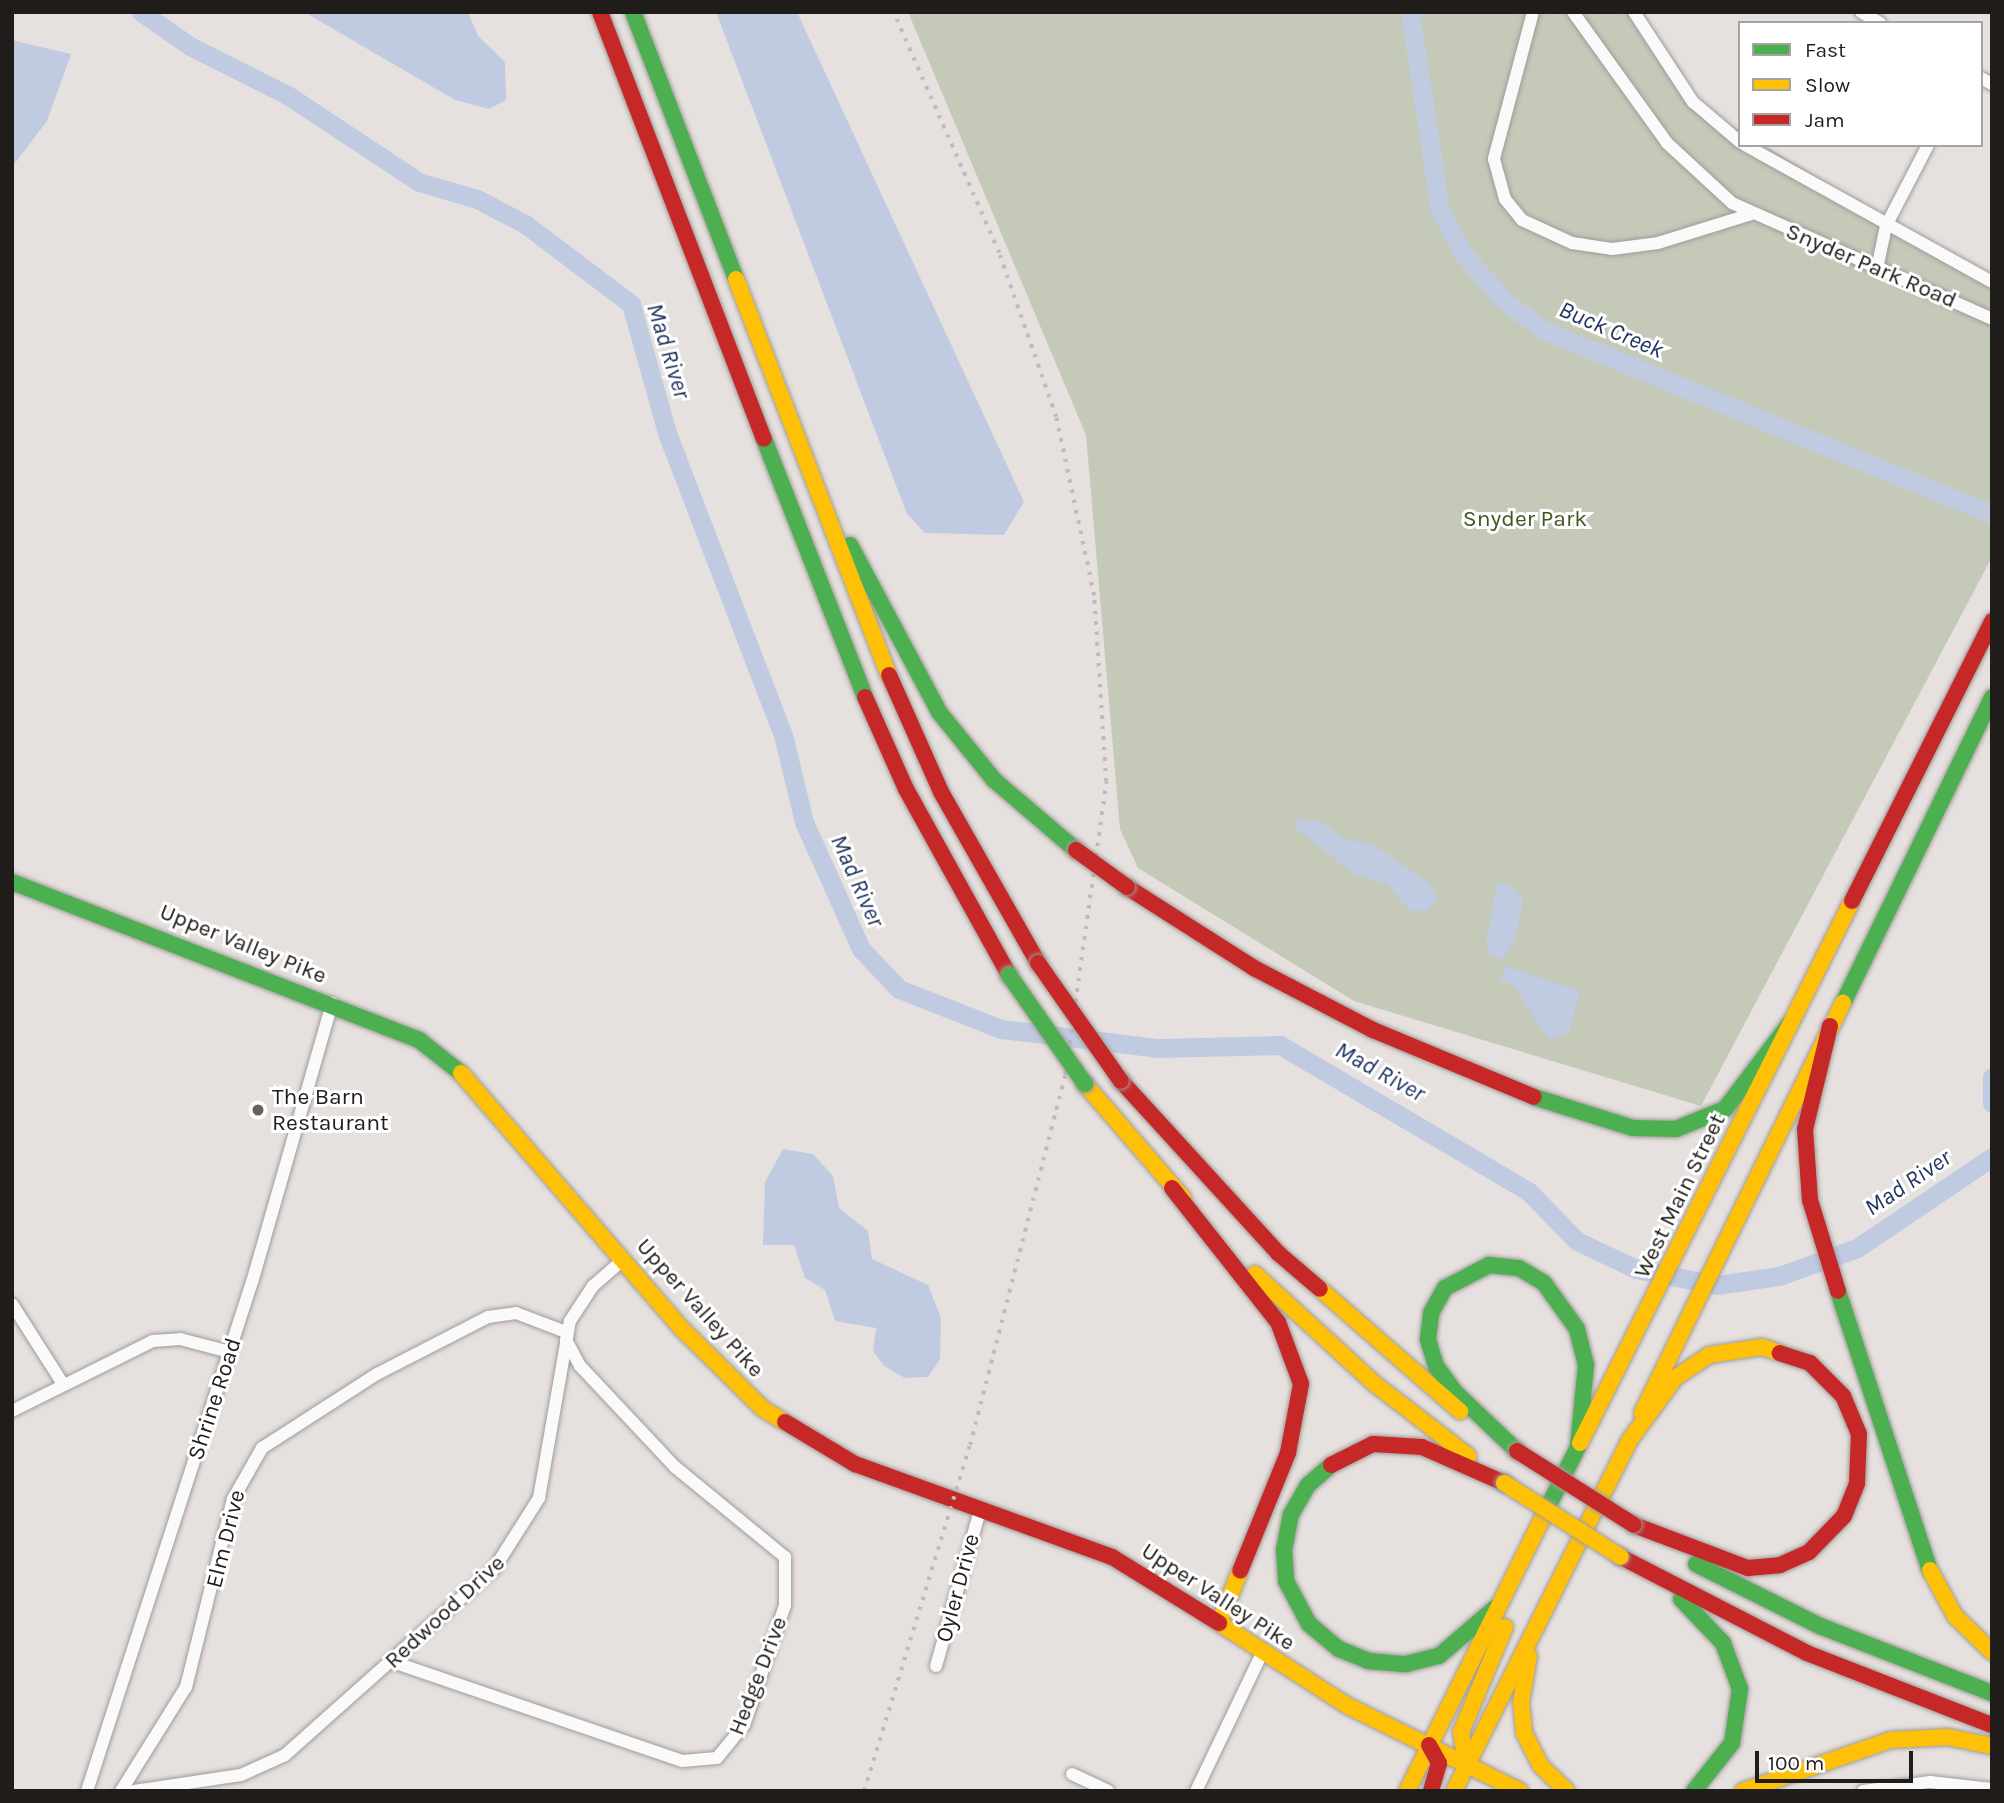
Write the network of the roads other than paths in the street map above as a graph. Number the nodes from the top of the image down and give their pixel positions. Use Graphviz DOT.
graph roads {
  1 [pos="600,12"];
  2 [pos="633,12"];
  3 [pos="1533,12"];
  4 [pos="1573,12"];
  5 [pos="1634,12"];
  6 [pos="1861,12"];
  7 [pos="1877,21"];
  8 [pos="1738,140"];
  9 [pos="1748,147"];
  10 [pos="1927,147"];
  11 [pos="1751,214"];
  12 [pos="1886,226"];
  13 [pos="1877,269"];
  14 [pos="1992,282"];
  15 [pos="1992,319"];
  16 [pos="783,408"];
  17 [pos="1992,621"];
  18 [pos="1992,697"];
  19 [pos="12,882"];
  20 [pos="332,1003"];
  21 [pos="1793,1019"];
  22 [pos="1830,1026"];
  23 [pos="1172,1188"];
  24 [pos="624,1259"];
  25 [pos="12,1304"];
  26 [pos="566,1336"];
  27 [pos="230,1352"];
  28 [pos="63,1384"];
  29 [pos="12,1411"];
  30 [pos="1629,1441"];
  31 [pos="1578,1447"];
  32 [pos="1517,1451"];
  33 [pos="1504,1483"];
  34 [pos="980,1510"];
  35 [pos="1634,1525"];
  36 [pos="1535,1538"];
  37 [pos="1621,1557"];
  38 [pos="1507,1596"];
  39 [pos="1538,1621"];
  40 [pos="1219,1623"];
  41 [pos="1992,1652"];
  42 [pos="1262,1653"];
  43 [pos="393,1662"];
  44 [pos="936,1666"];
  45 [pos="1992,1693"];
  46 [pos="1992,1725"];
  47 [pos="1429,1745"];
  48 [pos="1992,1746"];
  49 [pos="1466,1763"];
  50 [pos="1072,1774"];
  51 [pos="1992,1789"];
  52 [pos="88,1791"];
  53 [pos="121,1791"];
  54 [pos="134,1791"];
  55 [pos="1108,1791"];
  56 [pos="1196,1791"];
  57 [pos="1407,1791"];
  58 [pos="1431,1791"];
  59 [pos="1454,1791"];
  60 [pos="1520,1791"];
  61 [pos="1567,1791"];
  62 [pos="1694,1791"];
  63 [pos="1743,1791"];
  64 [pos="1863,1791"];
  1 -- 23 [label="main road, bridge"];
  2 -- 16 [label="main road"];
  3 -- 11 [label="street"];
  4 -- 11 [label="street, Snyder Park Road"];
  5 -- 8 [label="street"];
  6 -- 7 [label="street"];
  9 -- 12 [label="street"];
  10 -- 12 [label="street"];
  11 -- 13 [label="street, Snyder Park Road"];
  12 -- 13 [label="street"];
  12 -- 14 [label="street"];
  13 -- 15 [label="street, Snyder Park Road"];
  16 -- 21 [label="main road, bridge"];
  16 -- 32 [label="main road, bridge"];
  17 -- 21 [label="main road, West Main Street"];
  18 -- 22 [label="main road"];
  19 -- 20 [label="main road, Upper Valley Pike"];
  20 -- 24 [label="main road, Upper Valley Pike"];
  20 -- 27 [label="street, Shrine Road"];
  21 -- 31 [label="main road, West Main Street"];
  22 -- 30 [label="main road"];
  22 -- 41 [label="main road"];
  23 -- 33 [label="main road"];
  23 -- 40 [label="main road"];
  24 -- 26 [label="street, Redwood Drive"];
  24 -- 34 [label="main road, Upper Valley Pike"];
  25 -- 28 [label="street"];
  26 -- 43 [label="street, Redwood Drive"];
  26 -- 43 [label="street, Hedge Drive"];
  26 -- 53 [label="street, Elm Drive"];
  27 -- 28 [label="street"];
  27 -- 52 [label="street, Shrine Road"];
  28 -- 29 [label="street"];
  30 -- 35 [label="main road"];
  30 -- 39 [label="main road"];
  31 -- 32 [label="main road"];
  31 -- 36 [label="main road, West Main Street"];
  32 -- 35 [label="main road, bridge"];
  33 -- 37 [label="main road, bridge"];
  33 -- 38 [label="main road"];
  34 -- 40 [label="main road, Upper Valley Pike"];
  34 -- 44 [label="street, Oyler Drive"];
  35 -- 45 [label="main road"];
  36 -- 38 [label="main road, West Main Street"];
  36 -- 49 [label="main road"];
  37 -- 46 [label="main road"];
  37 -- 62 [label="main road"];
  38 -- 47 [label="main road, West Main Street"];
  39 -- 49 [label="main road"];
  39 -- 61 [label="main road"];
  40 -- 42 [label="main road, Upper Valley Pike"];
  42 -- 47 [label="main road, Upper Valley Pike"];
  42 -- 56 [label="street"];
  43 -- 54 [label="street, Redwood Drive"];
  47 -- 49 [label="main road, Upper Valley Pike"];
  47 -- 57 [label="main road, West Main Street"];
  47 -- 58 [label="main road"];
  48 -- 63 [label="main road"];
  49 -- 59 [label="main road"];
  49 -- 60 [label="main road, Upper Valley Pike"];
  50 -- 55 [label="street"];
  51 -- 64 [label="street"];
}
